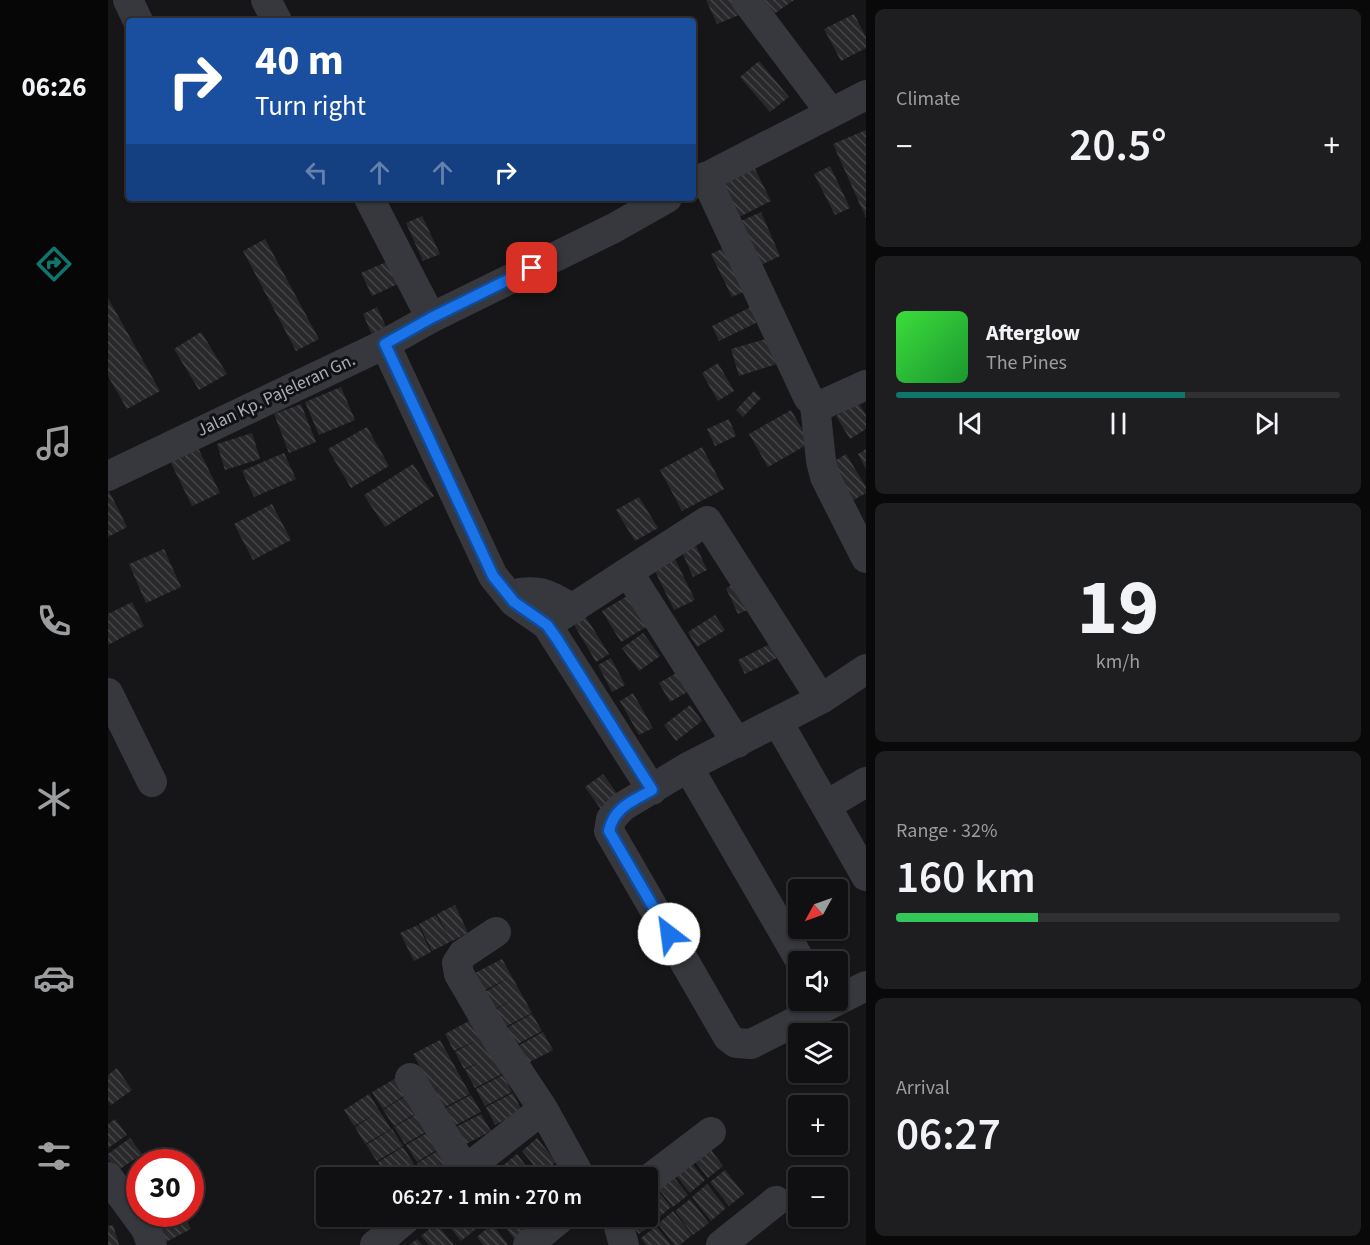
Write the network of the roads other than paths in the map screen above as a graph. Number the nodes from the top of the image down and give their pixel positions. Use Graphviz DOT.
graph roads {
  1 [pos="128,0"];
  2 [pos="266,0"];
  3 [pos="746,0"];
  4 [pos="137,18"];
  5 [pos="275,18"];
  6 [pos="866,95"];
  7 [pos="831,112"];
  8 [pos="699,181"];
  9 [pos="371,201"];
  10 [pos="663,201"];
  11 [pos="431,318"];
  12 [pos="385,344"];
  13 [pos="866,385"];
  14 [pos="815,405"];
  15 [pos="108,476"];
  16 [pos="866,558"];
  17 [pos="628,572"];
  18 [pos="514,602"];
  19 [pos="573,609"];
  20 [pos="547,625"];
  21 [pos="866,669"];
  22 [pos="108,693"];
  23 [pos="821,699"];
  24 [pos="778,722"];
  25 [pos="737,743"];
  26 [pos="688,767"];
  27 [pos="152,782"];
  28 [pos="866,782"];
  29 [pos="652,790"];
  30 [pos="827,806"];
  31 [pos="866,876"];
  32 [pos="496,932"];
  33 [pos="795,951"];
  34 [pos="866,986"];
  35 [pos="848,993"];
  36 [pos="811,1011"];
  37 [pos="410,1078"];
  38 [pos="543,1109"];
  39 [pos="711,1132"];
  40 [pos="456,1167"];
  41 [pos="469,1167"];
  42 [pos="575,1167"];
  43 [pos="658,1172"];
  44 [pos="108,1177"];
  45 [pos="776,1201"];
  46 [pos="396,1227"];
  47 [pos="550,1227"];
  48 [pos="619,1227"];
  49 [pos="152,1245"];
  50 [pos="375,1245"];
  51 [pos="528,1245"];
  52 [pos="624,1245"];
  53 [pos="721,1245"];
  1 -- 4 [label="street"];
  2 -- 5 [label="street"];
  3 -- 7 [label="street"];
  6 -- 7 [label="street"];
  7 -- 8 [label="street"];
  8 -- 14 [label="street"];
  9 -- 11 [label="street"];
  10 -- 11 [label="street, Jalan Kp. Pajeleran Gn."];
  11 -- 12 [label="street, Jalan Kp. Pajeleran Gn."];
  12 -- 15 [label="street, Jalan Kp. Pajeleran Gn."];
  12 -- 18 [label="street"];
  13 -- 14 [label="street"];
  14 -- 16 [label="street"];
  17 -- 19 [label="street"];
  17 -- 23 [label="street"];
  17 -- 25 [label="street"];
  18 -- 19 [label="street"];
  18 -- 20 [label="street"];
  19 -- 20 [label="street"];
  20 -- 29 [label="street"];
  21 -- 23 [label="street"];
  22 -- 27 [label="street"];
  23 -- 24 [label="street"];
  24 -- 25 [label="street"];
  24 -- 30 [label="street"];
  25 -- 26 [label="street"];
  26 -- 29 [label="street"];
  26 -- 33 [label="street"];
  28 -- 30 [label="street"];
  29 -- 36 [label="street"];
  30 -- 31 [label="street"];
  32 -- 38 [label="street"];
  34 -- 35 [label="street"];
  37 -- 40 [label="street"];
  38 -- 41 [label="street"];
  38 -- 42 [label="street"];
  39 -- 43 [label="street"];
  44 -- 49 [label="street"];
  45 -- 53 [label="street"];
  46 -- 50 [label="street"];
  47 -- 51 [label="street"];
  48 -- 52 [label="street"];
}
